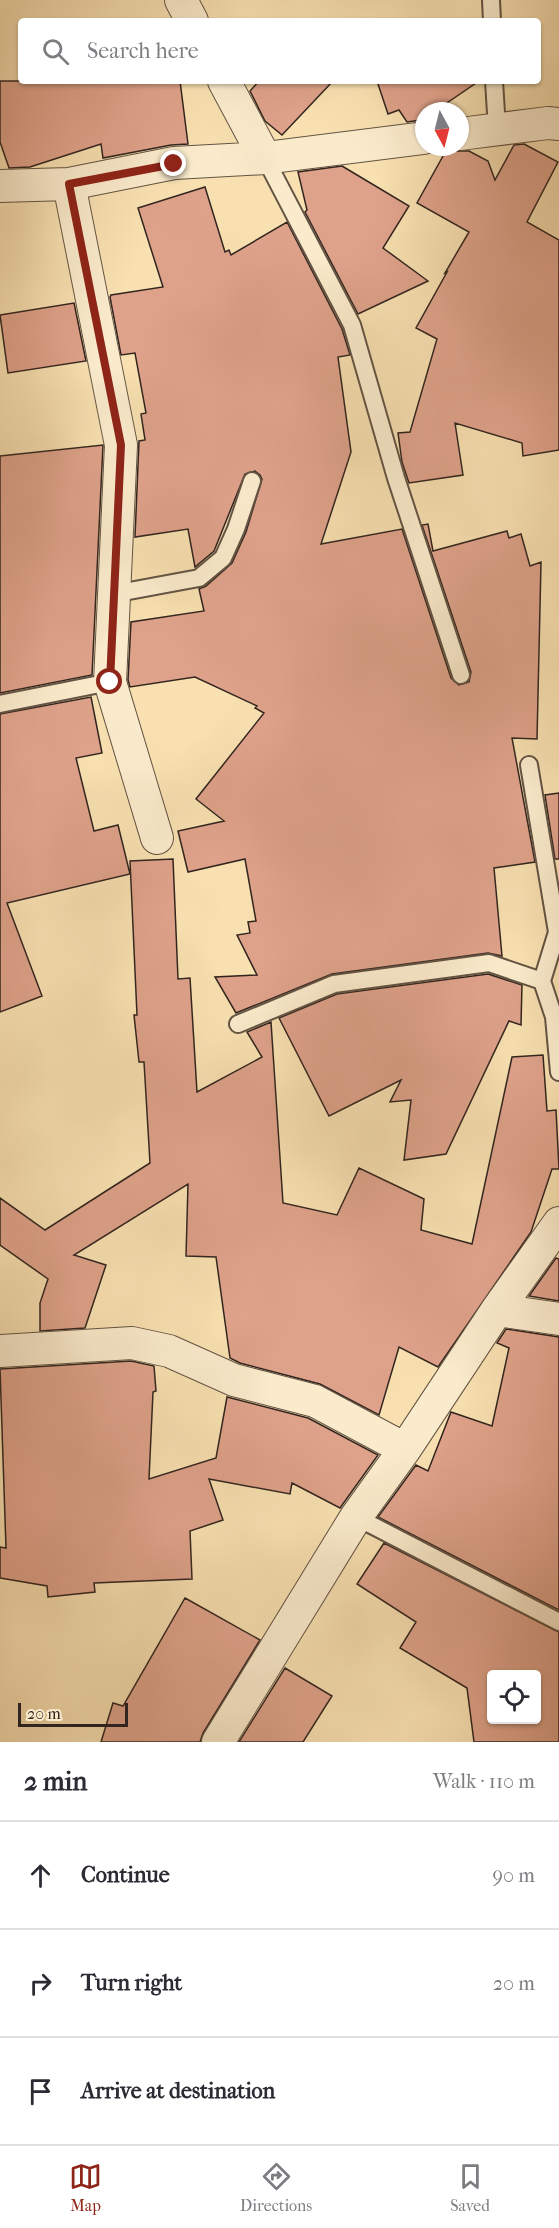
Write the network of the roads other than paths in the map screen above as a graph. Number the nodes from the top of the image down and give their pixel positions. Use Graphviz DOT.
graph roads {
  1 [pos="181,0"];
  2 [pos="491,0"];
  3 [pos="190,18"];
  4 [pos="492,18"];
  5 [pos="226,84"];
  6 [pos="494,84"];
  7 [pos="559,124"];
  8 [pos="497,129"];
  9 [pos="469,133"];
  10 [pos="415,139"];
  11 [pos="265,158"];
  12 [pos="69,184"];
  13 [pos="0,186"];
  14 [pos="252,481"];
  15 [pos="113,594"];
  16 [pos="461,675"];
  17 [pos="110,682"];
  18 [pos="0,704"];
  19 [pos="529,765"];
  20 [pos="157,838"];
  21 [pos="542,981"];
  22 [pos="238,1024"];
  23 [pos="559,1072"];
  24 [pos="559,1223"];
  25 [pos="497,1310"];
  26 [pos="559,1318"];
  27 [pos="0,1351"];
  28 [pos="405,1449"];
  29 [pos="356,1517"];
  30 [pos="559,1622"];
  31 [pos="218,1742"];
  1 -- 3 [label="street"];
  2 -- 4 [label="lane"];
  5 -- 11 [label="street"];
  6 -- 8 [label="lane"];
  7 -- 8 [label="street"];
  8 -- 9 [label="street"];
  10 -- 11 [label="street"];
  11 -- 12 [label="street"];
  11 -- 16 [label="lane"];
  12 -- 13 [label="street"];
  12 -- 15 [label="street"];
  14 -- 15 [label="lane"];
  15 -- 17 [label="street"];
  17 -- 18 [label="lane"];
  17 -- 20 [label="street"];
  19 -- 21 [label="lane"];
  21 -- 22 [label="lane"];
  21 -- 23 [label="lane"];
  24 -- 25 [label="street"];
  25 -- 26 [label="street"];
  25 -- 28 [label="street"];
  27 -- 28 [label="street"];
  28 -- 29 [label="street"];
  29 -- 30 [label="lane"];
  29 -- 31 [label="street"];
}
